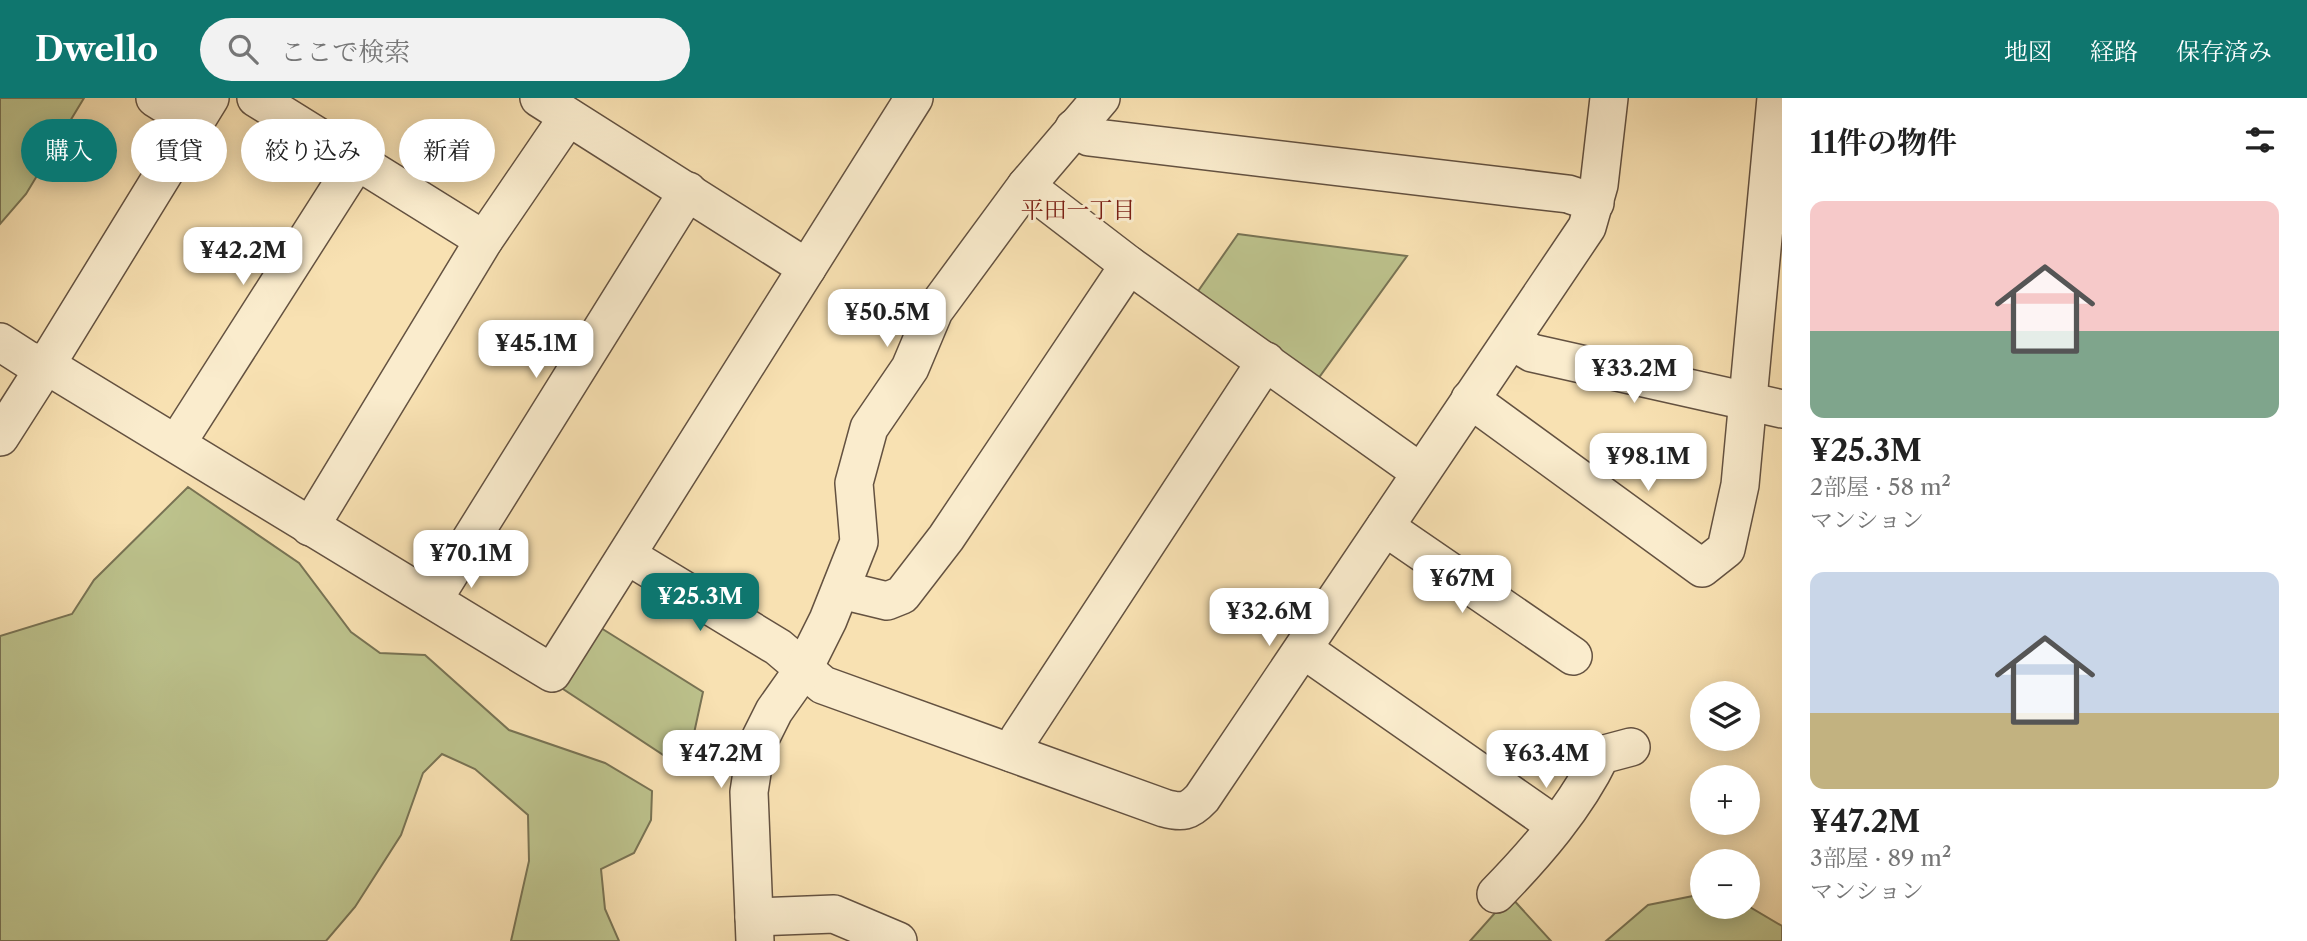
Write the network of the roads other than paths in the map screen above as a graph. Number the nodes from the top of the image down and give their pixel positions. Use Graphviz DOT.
graph roads {
  1 [pos="155,98"];
  2 [pos="256,98"];
  3 [pos="1101,98"];
  4 [pos="1609,98"];
  5 [pos="1776,98"];
  6 [pos="902,103"];
  7 [pos="554,107"];
  8 [pos="202,111"];
  9 [pos="290,119"];
  10 [pos="1074,128"];
  11 [pos="385,178"];
  12 [pos="344,182"];
  13 [pos="1026,186"];
  14 [pos="688,191"];
  15 [pos="1595,203"];
  16 [pos="484,240"];
  17 [pos="1129,265"];
  18 [pos="807,268"];
  19 [pos="1512,341"];
  20 [pos="0,342"];
  21 [pos="1266,361"];
  22 [pos="46,365"];
  23 [pos="1470,399"];
  24 [pos="1765,405"];
  25 [pos="0,437"];
  26 [pos="177,443"];
  27 [pos="1420,472"];
  28 [pos="310,527"];
  29 [pos="1385,527"];
  30 [pos="628,556"];
  31 [pos="842,586"];
  32 [pos="433,600"];
  33 [pos="1303,649"];
  34 [pos="1573,656"];
  35 [pos="803,670"];
  36 [pos="1631,747"];
  37 [pos="1012,753"];
  38 [pos="1555,825"];
  39 [pos="1496,894"];
  40 [pos="755,929"];
  41 [pos="898,941"];
  1 -- 8 [label="street"];
  2 -- 9 [label="street"];
  3 -- 10 [label="street"];
  4 -- 15 [label="street"];
  5 -- 24 [label="street"];
  6 -- 18 [label="street"];
  7 -- 14 [label="street"];
  7 -- 16 [label="street"];
  8 -- 22 [label="street"];
  10 -- 13 [label="street"];
  10 -- 15 [label="street"];
  11 -- 16 [label="street"];
  12 -- 26 [label="street"];
  13 -- 17 [label="street"];
  13 -- 31 [label="street"];
  14 -- 18 [label="street"];
  14 -- 32 [label="street"];
  15 -- 19 [label="street"];
  16 -- 28 [label="street"];
  17 -- 21 [label="street"];
  17 -- 31 [label="street"];
  18 -- 30 [label="street"];
  19 -- 23 [label="street"];
  19 -- 24 [label="street"];
  20 -- 22 [label="street"];
  21 -- 27 [label="street"];
  21 -- 37 [label="street"];
  22 -- 25 [label="street"];
  22 -- 26 [label="street"];
  23 -- 24 [label="street"];
  23 -- 27 [label="street"];
  26 -- 28 [label="street"];
  27 -- 29 [label="street"];
  28 -- 32 [label="street"];
  29 -- 33 [label="street"];
  29 -- 34 [label="street"];
  30 -- 32 [label="street"];
  30 -- 35 [label="street"];
  31 -- 35 [label="street"];
  33 -- 37 [label="street"];
  33 -- 38 [label="street"];
  35 -- 37 [label="street"];
  35 -- 40 [label="street"];
  36 -- 38 [label="street"];
  38 -- 39 [label="street"];
  40 -- 41 [label="street"];
}
